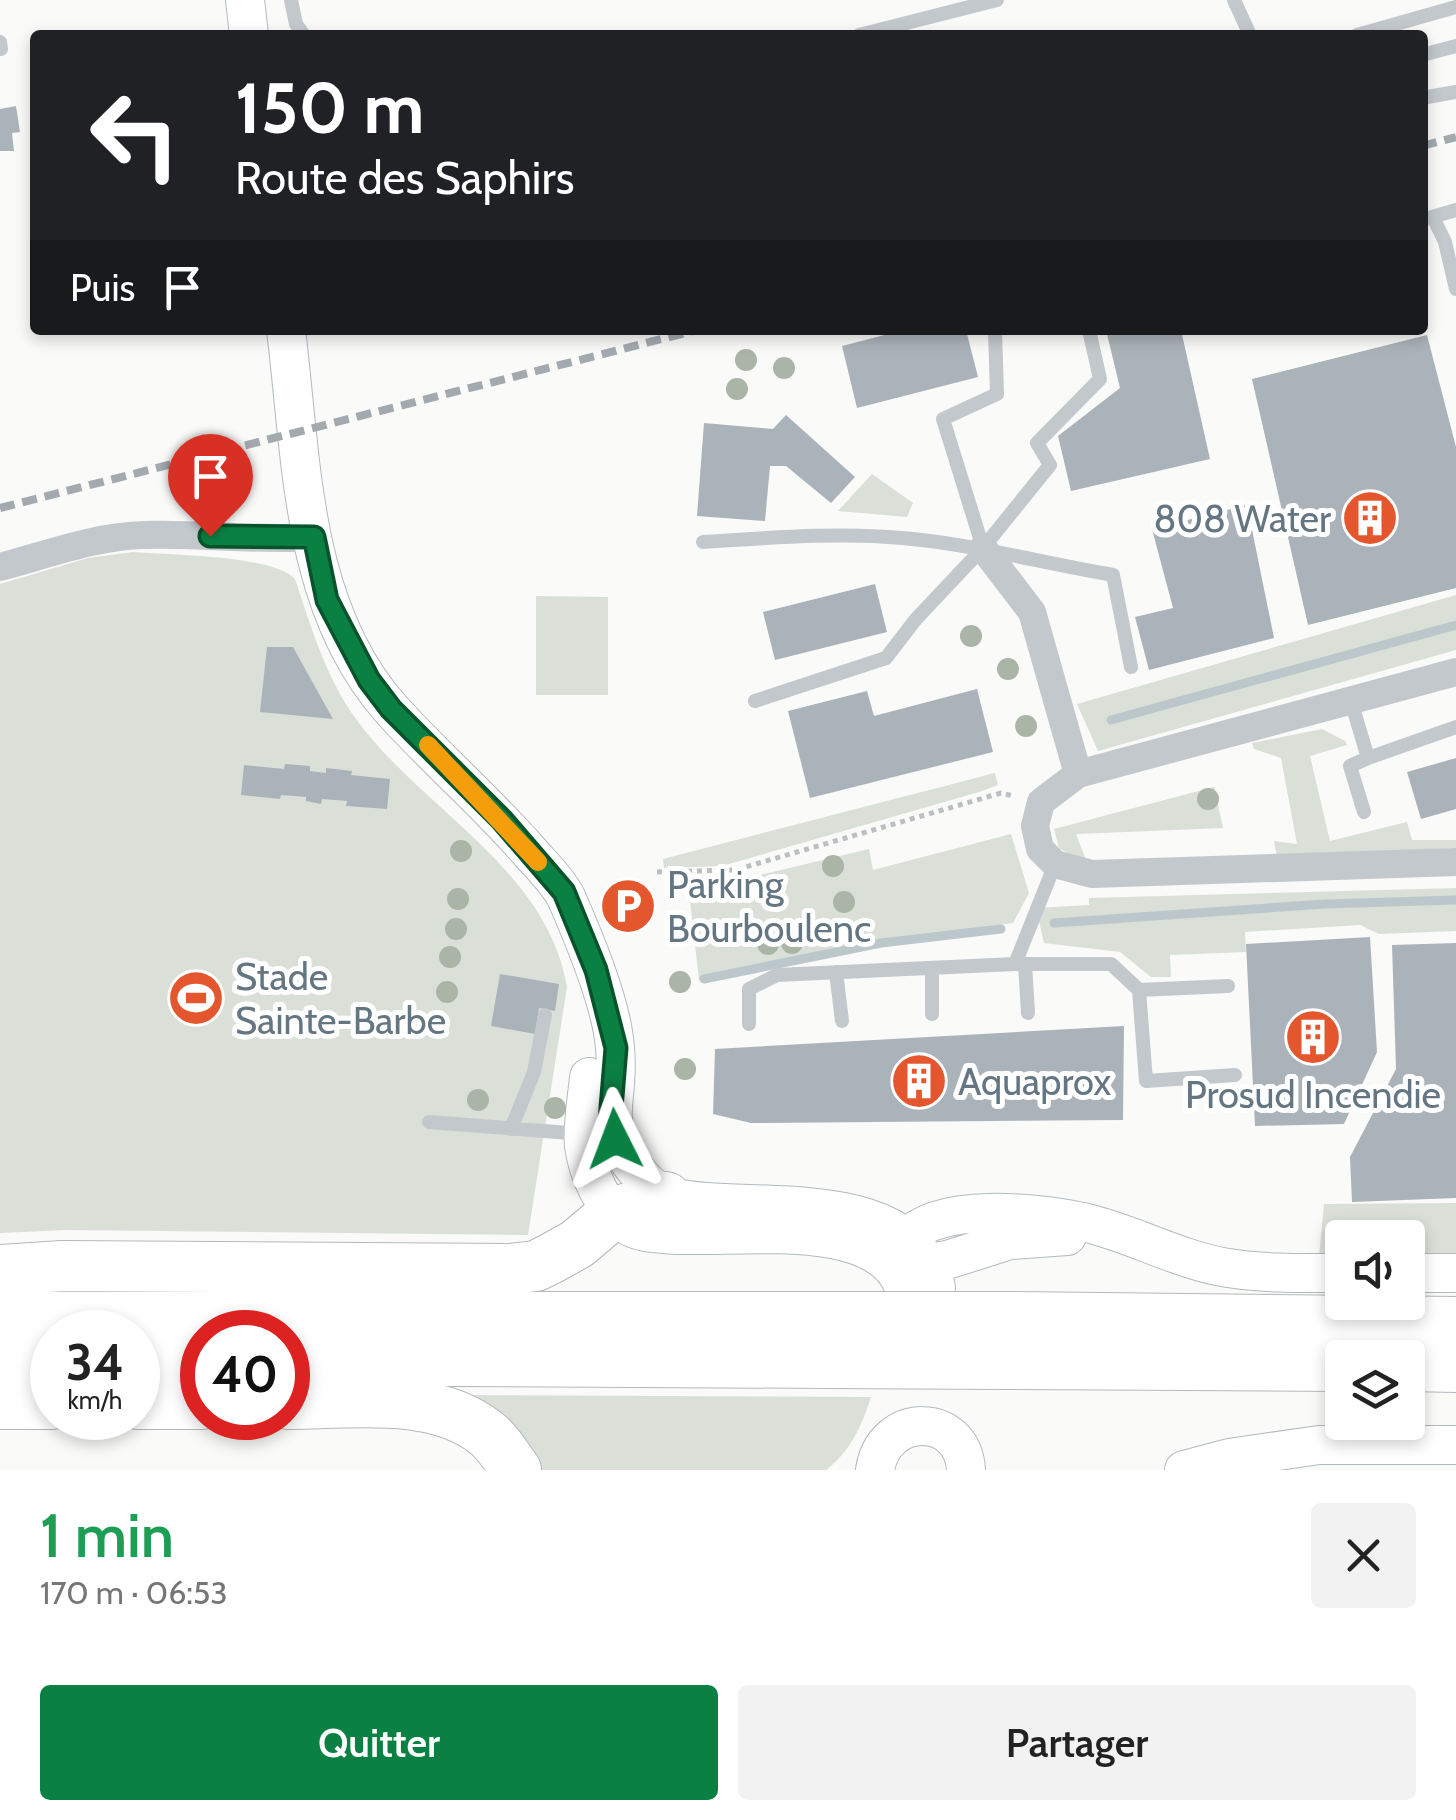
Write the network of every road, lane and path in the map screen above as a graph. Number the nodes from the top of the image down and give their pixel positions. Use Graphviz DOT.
graph roads {
  1 [pos="245,0"];
  2 [pos="291,0"];
  3 [pos="997,0"];
  4 [pos="1234,0"];
  5 [pos="1456,7"];
  6 [pos="248,30"];
  7 [pos="300,30"];
  8 [pos="879,30"];
  9 [pos="1248,30"];
  10 [pos="1375,30"];
  11 [pos="1456,46"];
  12 [pos="1428,53"];
  13 [pos="1456,92"];
  14 [pos="1428,97"];
  15 [pos="1456,210"];
  16 [pos="1428,219"];
  17 [pos="1456,289"];
  18 [pos="287,335"];
  19 [pos="995,335"];
  20 [pos="1090,335"];
  21 [pos="314,537"];
  22 [pos="703,542"];
  23 [pos="983,548"];
  24 [pos="0,566"];
  25 [pos="1131,667"];
  26 [pos="1456,672"];
  27 [pos="755,701"];
  28 [pos="1350,702"];
  29 [pos="1456,727"];
  30 [pos="1368,758"];
  31 [pos="1078,774"];
  32 [pos="1041,802"];
  33 [pos="1364,812"];
  34 [pos="1456,862"];
  35 [pos="1055,864"];
  36 [pos="657,872"];
  37 [pos="1020,964"];
  38 [pos="932,968"];
  39 [pos="836,972"];
  40 [pos="1228,986"];
  41 [pos="1139,990"];
  42 [pos="1028,1013"];
  43 [pos="932,1014"];
  44 [pos="545,1015"];
  45 [pos="842,1021"];
  46 [pos="749,1024"];
  47 [pos="1235,1075"];
  48 [pos="429,1122"];
  49 [pos="512,1129"];
  50 [pos="599,1134"];
  51 [pos="666,1197"];
  52 [pos="614,1212"];
  53 [pos="913,1269"];
  54 [pos="0,1270"];
  55 [pos="1425,1273"];
  56 [pos="1456,1273"];
  57 [pos="1325,1274"];
  58 [pos="0,1317"];
  59 [pos="1456,1322"];
  60 [pos="833,1340"];
  61 [pos="1005,1340"];
  62 [pos="310,1359"];
  63 [pos="0,1360"];
  64 [pos="30,1360"];
  65 [pos="1325,1365"];
  66 [pos="1425,1366"];
  67 [pos="1456,1367"];
  68 [pos="0,1404"];
  69 [pos="30,1404"];
  70 [pos="310,1404"];
  71 [pos="1456,1445"];
  72 [pos="877,1455"];
  73 [pos="968,1461"];
  74 [pos="516,1470"];
  75 [pos="1184,1470"];
  1 -- 6 [label="street"];
  2 -- 7 [label="lane"];
  3 -- 8 [label="lane"];
  4 -- 9 [label="lane"];
  5 -- 10 [label="lane"];
  11 -- 12 [label="lane"];
  13 -- 14 [label="lane"];
  15 -- 16 [label="lane"];
  16 -- 17 [label="lane"];
  18 -- 21 [label="street"];
  19 -- 23 [label="lane"];
  20 -- 23 [label="lane"];
  21 -- 24 [label="street"];
  21 -- 50 [label="street"];
  22 -- 23 [label="lane"];
  23 -- 25 [label="lane"];
  23 -- 27 [label="lane"];
  23 -- 31 [label="street"];
  26 -- 28 [label="street"];
  28 -- 30 [label="lane"];
  28 -- 31 [label="street"];
  29 -- 30 [label="lane"];
  30 -- 33 [label="lane"];
  31 -- 32 [label="street"];
  32 -- 35 [label="street"];
  32 -- 36 [label="path"];
  34 -- 35 [label="street"];
  35 -- 37 [label="lane"];
  37 -- 38 [label="lane"];
  37 -- 41 [label="lane"];
  37 -- 42 [label="lane"];
  38 -- 39 [label="lane"];
  38 -- 43 [label="lane"];
  39 -- 45 [label="lane"];
  39 -- 46 [label="lane"];
  40 -- 41 [label="lane"];
  41 -- 47 [label="lane"];
  44 -- 49 [label="lane"];
  48 -- 49 [label="lane"];
  49 -- 50 [label="lane"];
  50 -- 51 [label="street"];
  50 -- 52 [label="street"];
  51 -- 52 [label="highway"];
  51 -- 53 [label="street"];
  52 -- 53 [label="street"];
  52 -- 54 [label="highway"];
  53 -- 57 [label="street"];
  55 -- 56 [label="street"];
  58 -- 60 [label="highway"];
  59 -- 61 [label="highway"];
  60 -- 61 [label="highway, bridge"];
  60 -- 62 [label="highway"];
  61 -- 65 [label="highway"];
  63 -- 64 [label="highway"];
  66 -- 67 [label="highway"];
  68 -- 69 [label="highway"];
  70 -- 74 [label="highway"];
  71 -- 75 [label="street"];
  72 -- 73 [label="street"];
  72 -- 73 [label="street"];
}
